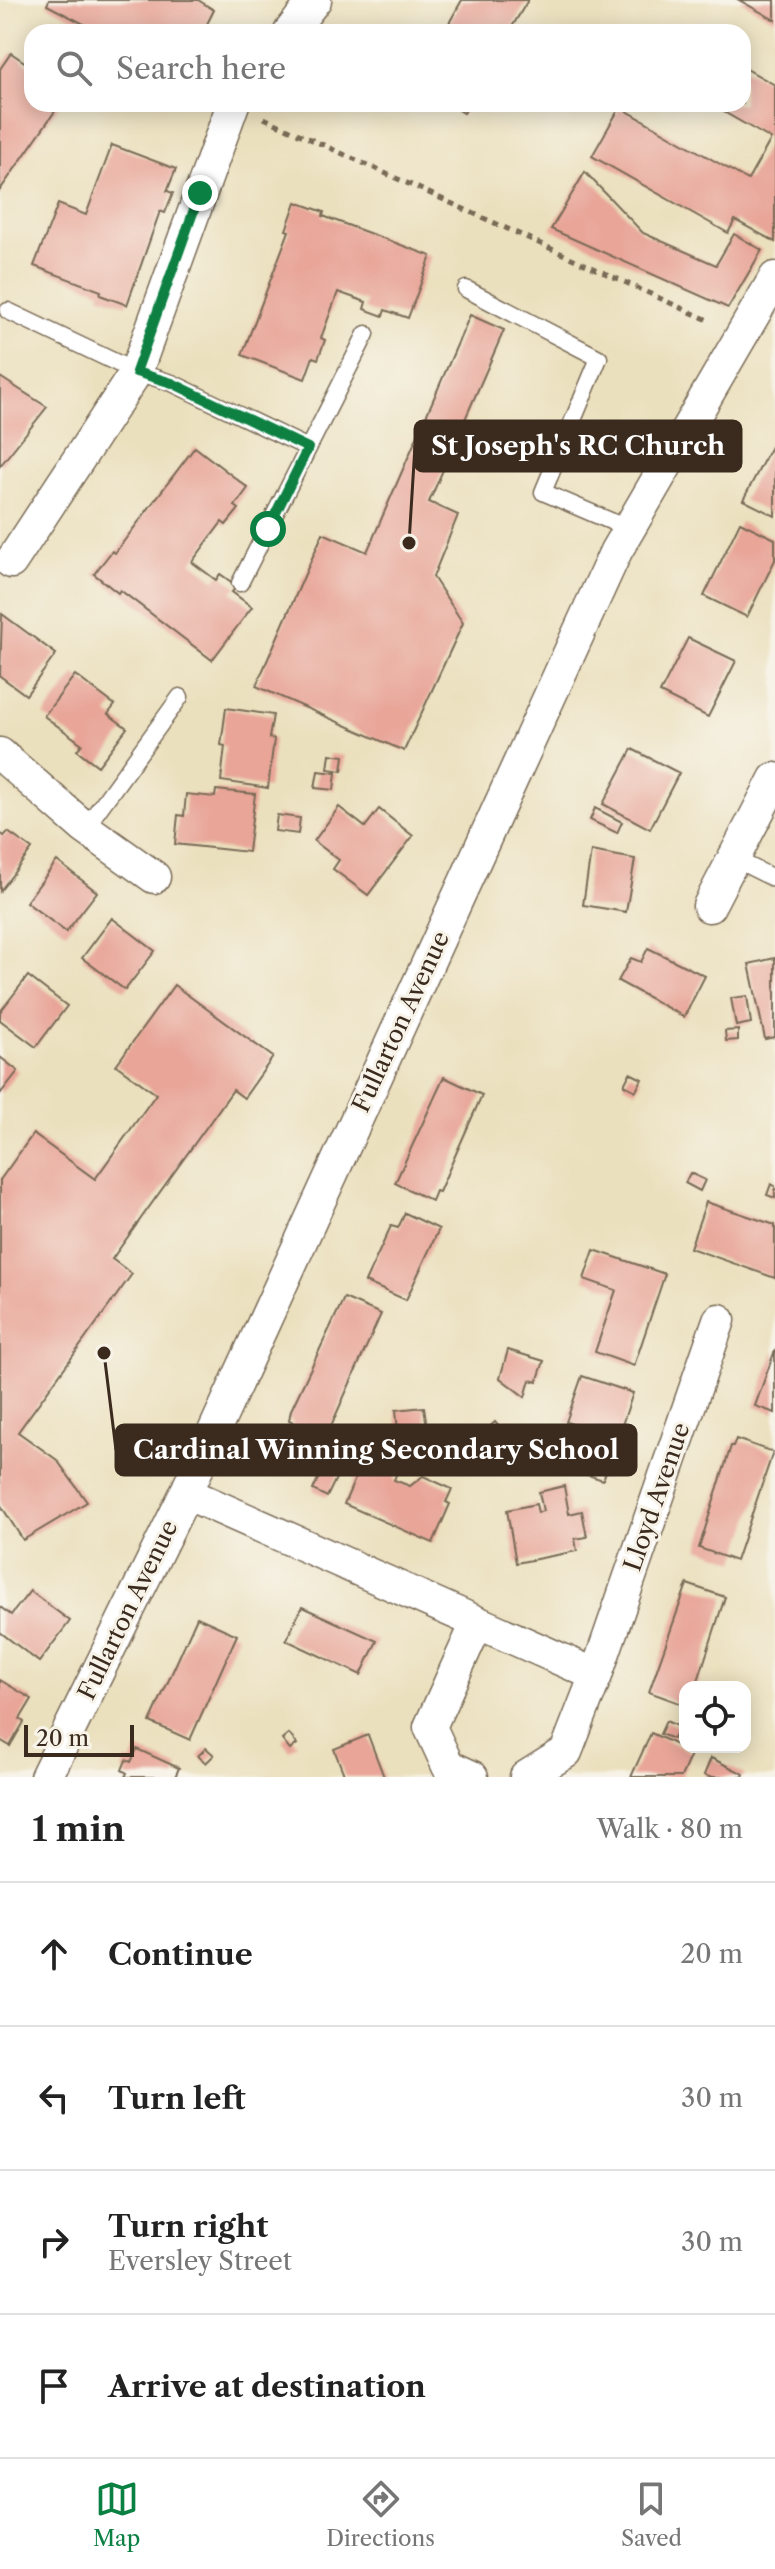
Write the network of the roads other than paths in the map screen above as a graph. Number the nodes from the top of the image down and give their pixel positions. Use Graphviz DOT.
graph roads {
  1 [pos="315,0"];
  2 [pos="296,24"];
  3 [pos="230,112"];
  4 [pos="775,278"];
  5 [pos="466,289"];
  6 [pos="8,311"];
  7 [pos="366,334"];
  8 [pos="136,372"];
  9 [pos="308,448"];
  10 [pos="629,529"];
  11 [pos="11,562"];
  12 [pos="240,583"];
  13 [pos="180,697"];
  14 [pos="0,754"];
  15 [pos="775,779"];
  16 [pos="85,828"];
  17 [pos="733,858"];
  18 [pos="154,877"];
  19 [pos="775,879"];
  20 [pos="709,906"];
  21 [pos="719,1320"];
  22 [pos="186,1493"];
  23 [pos="477,1623"];
  24 [pos="596,1675"];
  25 [pos="46,1777"];
  26 [pos="472,1777"];
  27 [pos="526,1777"];
  1 -- 2 [label="street"];
  3 -- 8 [label="street"];
  4 -- 10 [label="street, Fullarton Avenue"];
  5 -- 10 [label="lane"];
  6 -- 8 [label="lane"];
  7 -- 9 [label="lane"];
  8 -- 9 [label="lane"];
  8 -- 11 [label="street"];
  9 -- 12 [label="lane"];
  10 -- 22 [label="street, Fullarton Avenue"];
  13 -- 16 [label="lane"];
  14 -- 16 [label="street"];
  15 -- 17 [label="street"];
  16 -- 18 [label="street"];
  17 -- 19 [label="lane"];
  17 -- 20 [label="street"];
  21 -- 24 [label="street, Lloyd Avenue"];
  22 -- 23 [label="street"];
  22 -- 25 [label="street, Fullarton Avenue"];
  23 -- 24 [label="street"];
  23 -- 26 [label="street"];
  24 -- 27 [label="street, Lloyd Avenue"];
}
